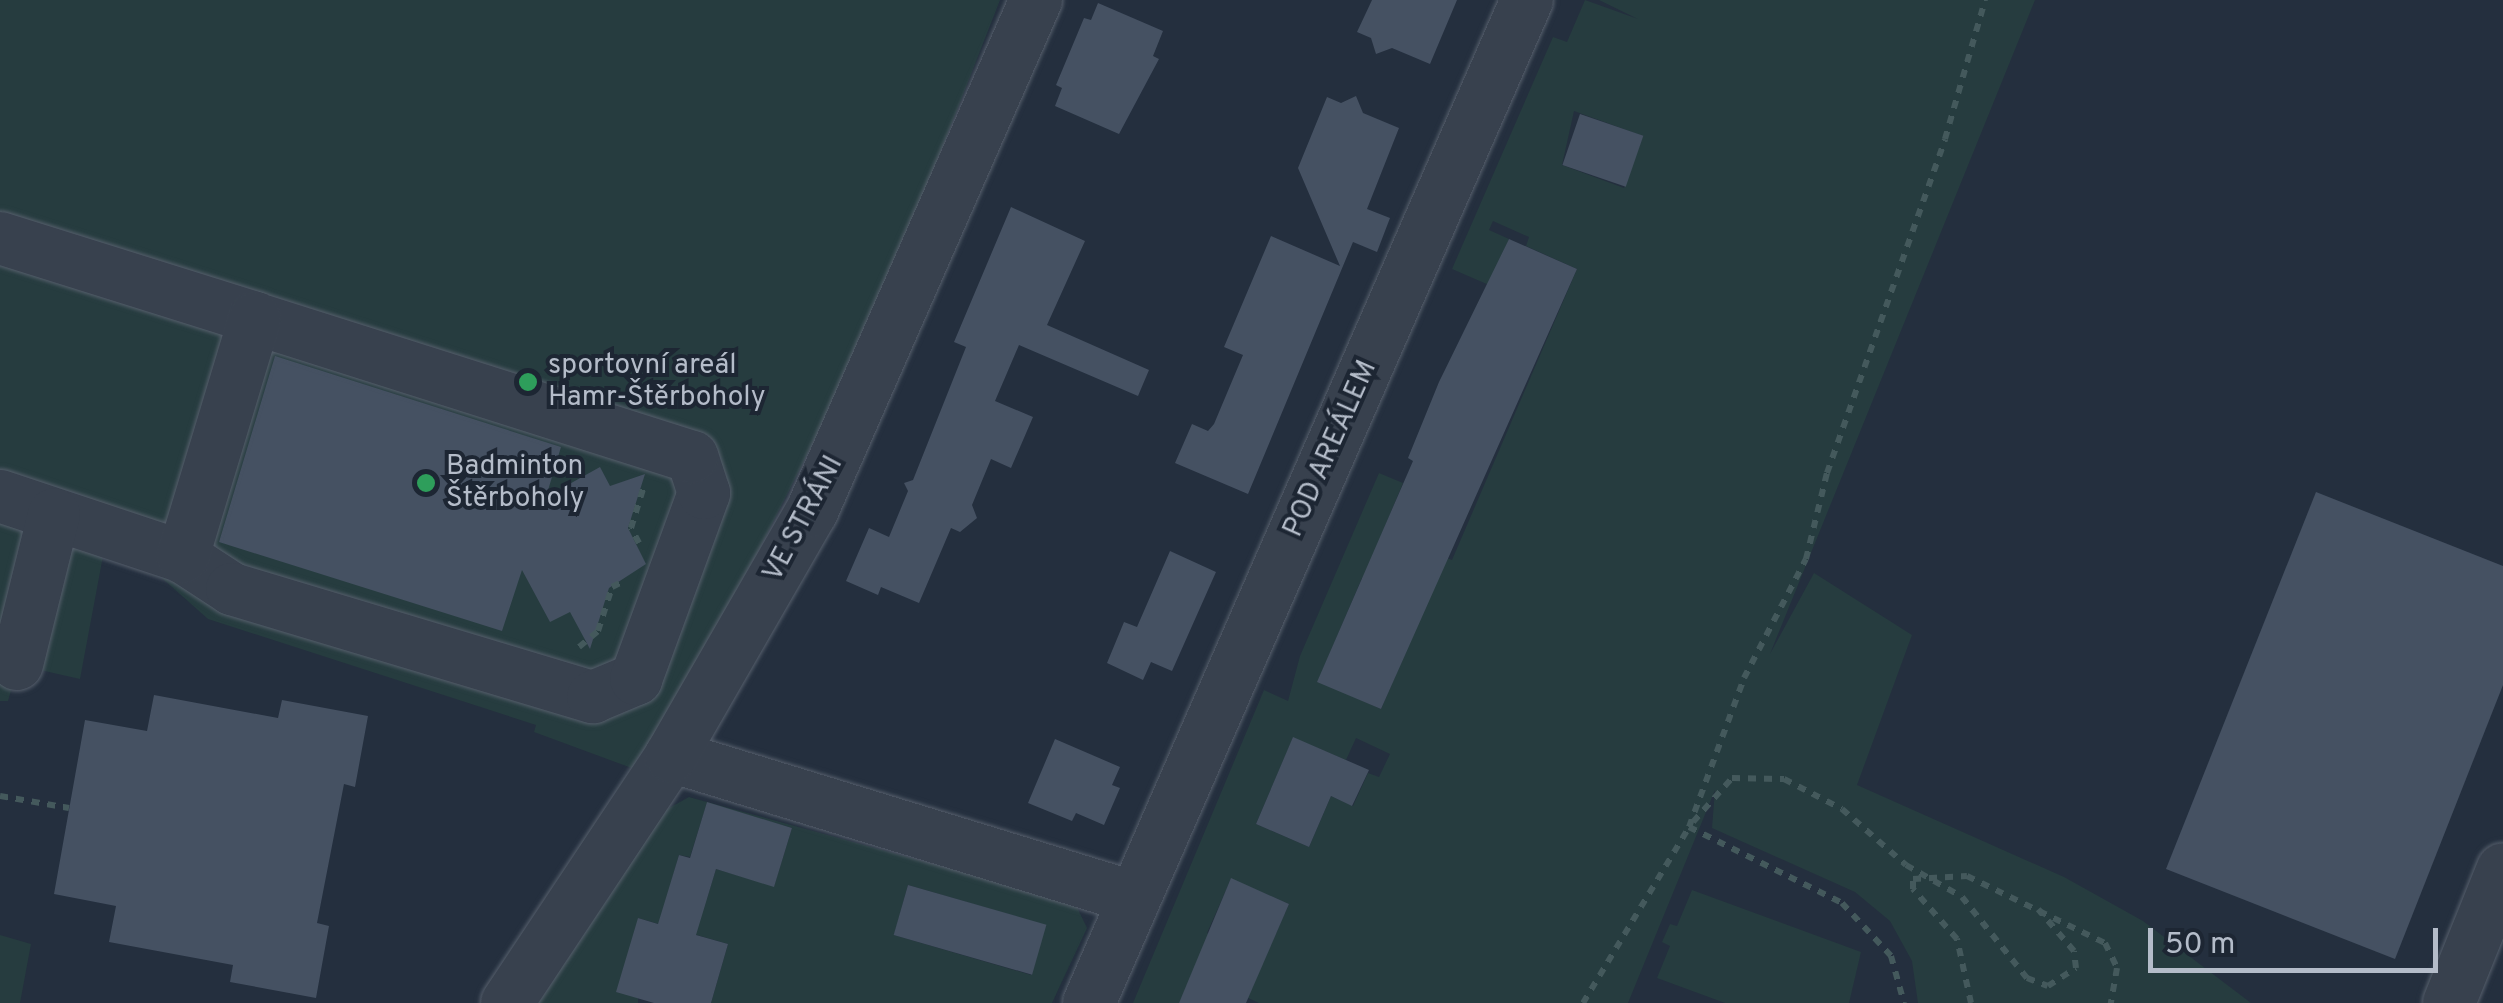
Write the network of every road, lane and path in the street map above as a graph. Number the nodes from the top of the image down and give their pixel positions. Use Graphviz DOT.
graph roads {
  1 [pos="1036,0"];
  2 [pos="1528,0"];
  3 [pos="1985,0"];
  4 [pos="0,238"];
  5 [pos="254,318"];
  6 [pos="646,479"];
  7 [pos="0,496"];
  8 [pos="54,514"];
  9 [pos="630,528"];
  10 [pos="628,540"];
  11 [pos="645,555"];
  12 [pos="183,556"];
  13 [pos="639,574"];
  14 [pos="570,647"];
  15 [pos="17,664"];
  16 [pos="672,756"];
  17 [pos="0,796"];
  18 [pos="69,808"];
  19 [pos="1689,827"];
  20 [pos="2503,869"];
  21 [pos="1935,880"];
  22 [pos="1135,898"];
  23 [pos="2038,909"];
  24 [pos="507,1003"];
  25 [pos="1089,1003"];
  26 [pos="1583,1003"];
  27 [pos="1904,1003"];
  28 [pos="1971,1003"];
  29 [pos="2111,1003"];
  30 [pos="2449,1003"];
  1 -- 16 [label="street, VE STRÁNI"];
  2 -- 22 [label="street, POD AREÁLEM"];
  3 -- 19 [label="path"];
  4 -- 5 [label="street"];
  5 -- 12 [label="street"];
  5 -- 12 [label="street"];
  6 -- 9 [label="path"];
  7 -- 8 [label="street"];
  8 -- 12 [label="street"];
  8 -- 15 [label="street"];
  9 -- 10 [label="path"];
  9 -- 11 [label="path"];
  13 -- 14 [label="path"];
  16 -- 22 [label="street"];
  16 -- 24 [label="street, VE STRÁNI"];
  17 -- 18 [label="path"];
  19 -- 21 [label="path"];
  19 -- 26 [label="path"];
  19 -- 27 [label="path"];
  20 -- 30 [label="street"];
  21 -- 23 [label="path"];
  21 -- 23 [label="path"];
  21 -- 28 [label="path"];
  22 -- 25 [label="street, POD AREÁLEM"];
  23 -- 29 [label="path"];
}
